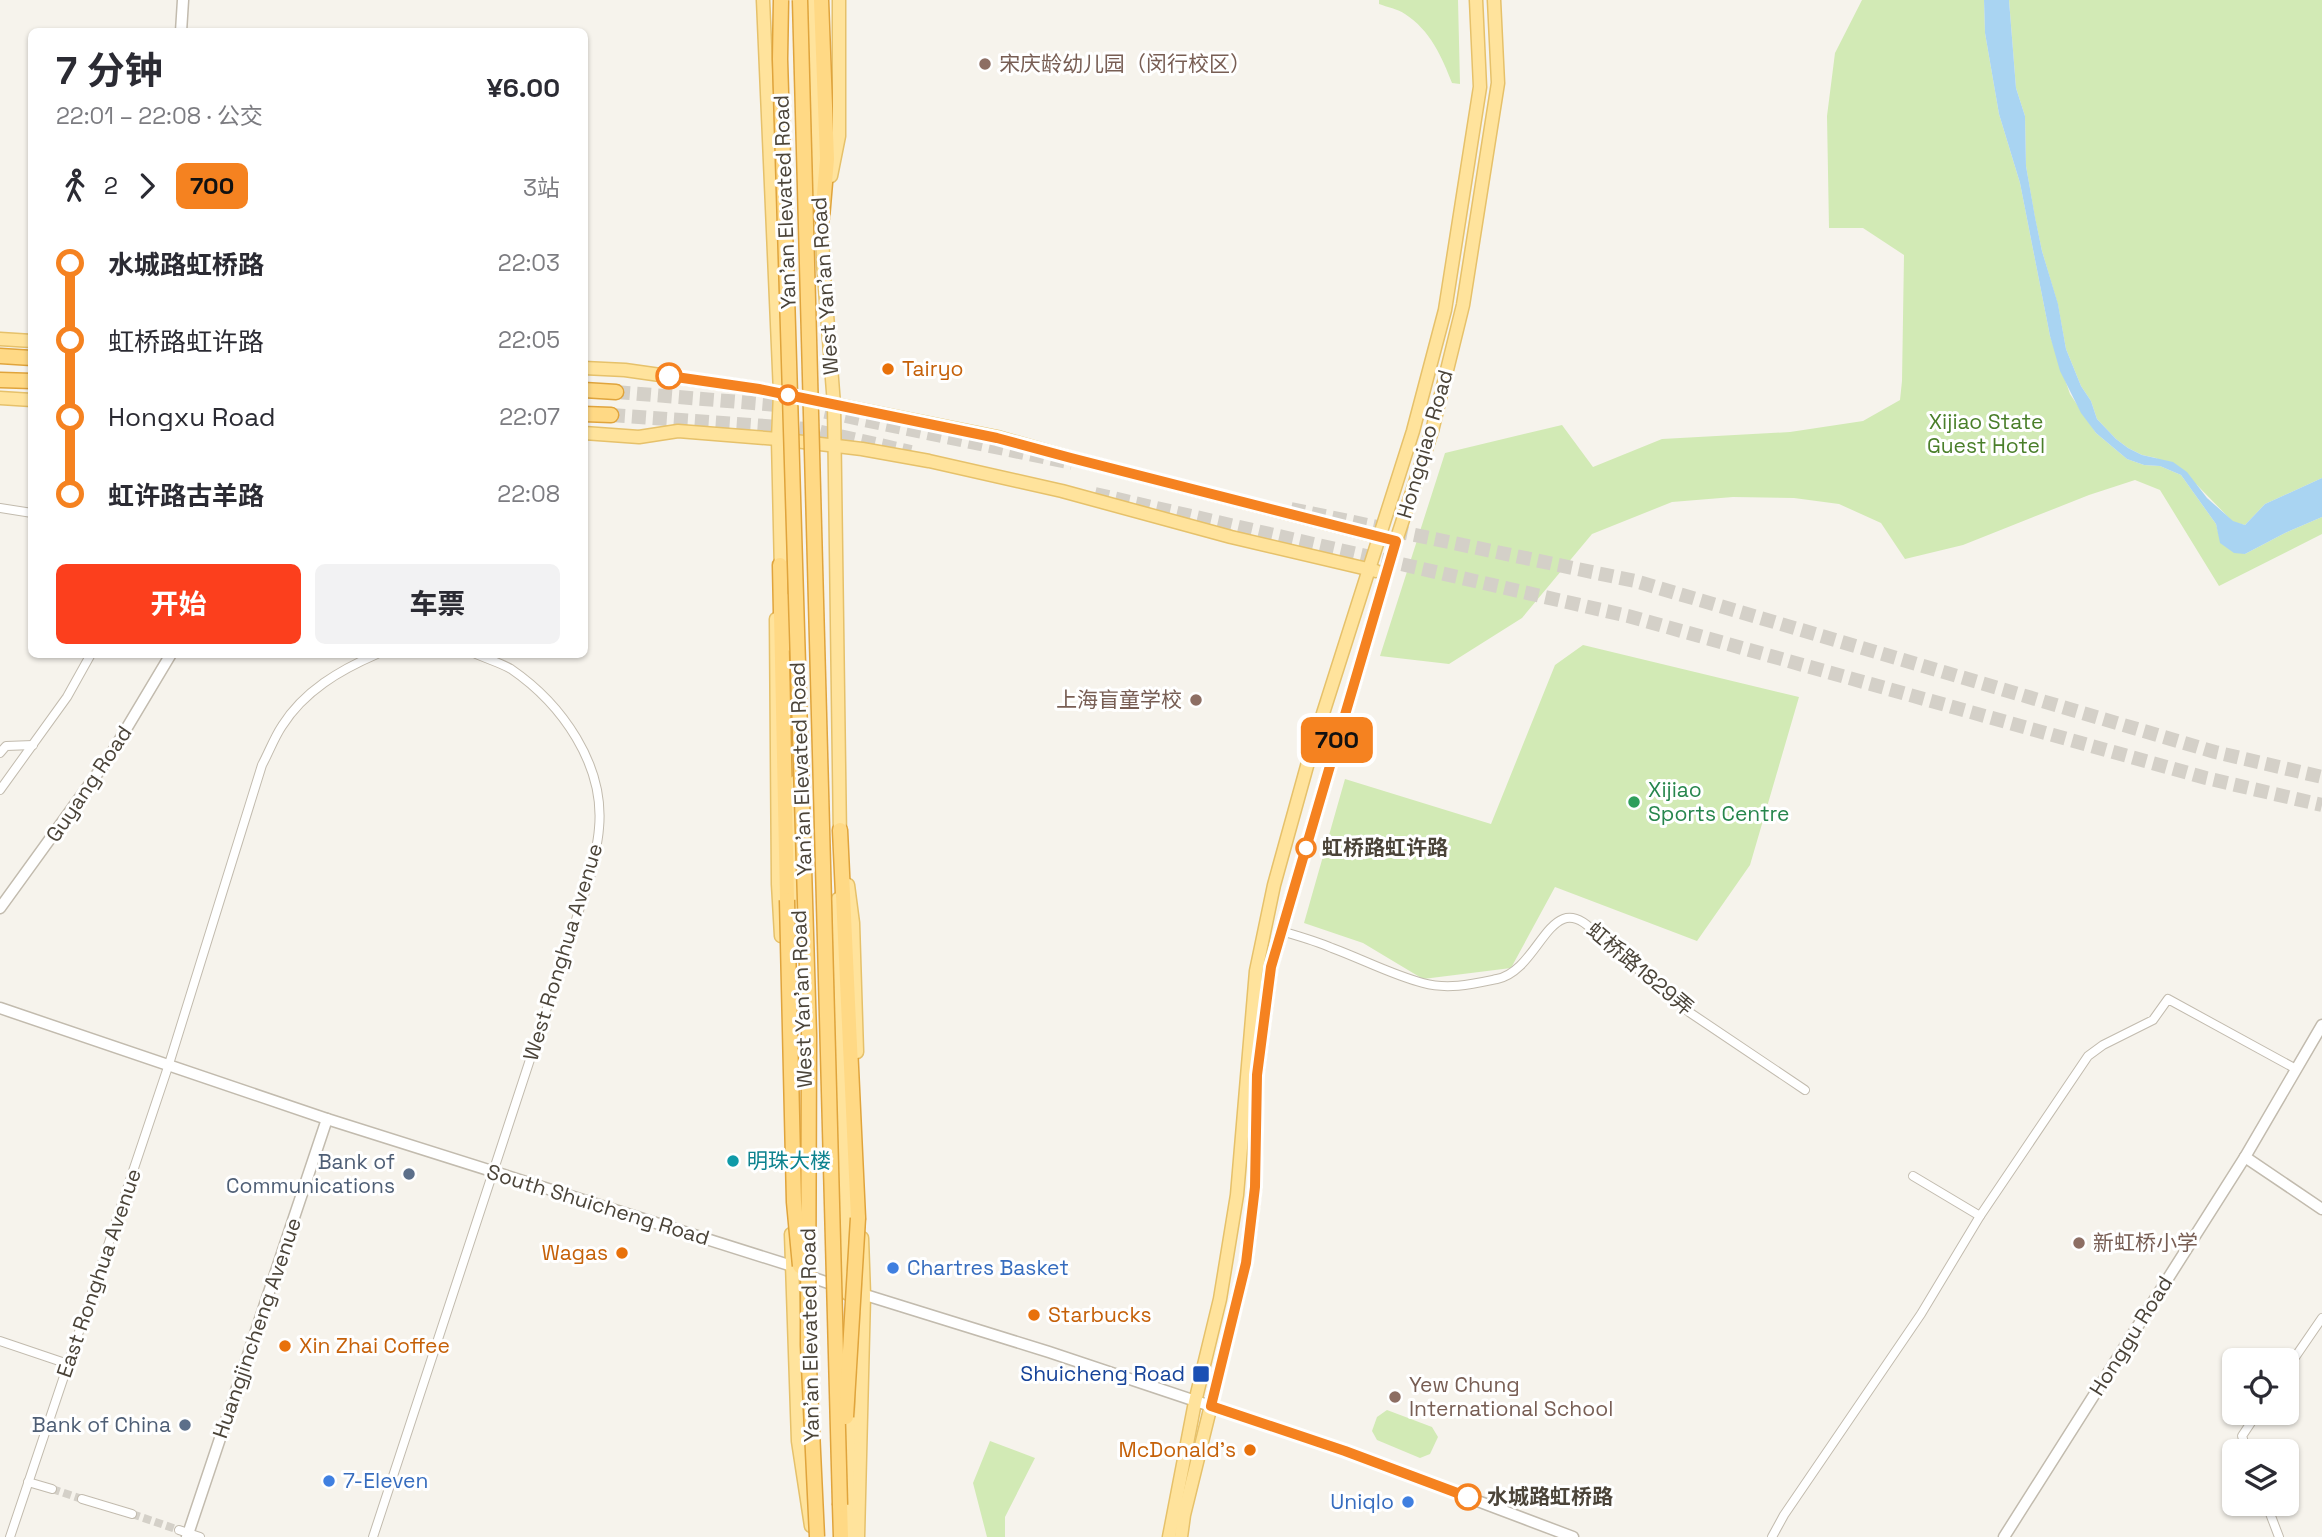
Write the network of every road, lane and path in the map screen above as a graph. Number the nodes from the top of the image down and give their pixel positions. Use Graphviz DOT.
graph roads {
  1 [pos="183,0"];
  2 [pos="763,0"];
  3 [pos="781,0"];
  4 [pos="800,0"];
  5 [pos="813,0"];
  6 [pos="821,0"];
  7 [pos="839,0"];
  8 [pos="1476,0"];
  9 [pos="1494,0"];
  10 [pos="181,28"];
  11 [pos="822,218"];
  12 [pos="0,340"];
  13 [pos="28,341"];
  14 [pos="0,356"];
  15 [pos="28,358"];
  16 [pos="588,368"];
  17 [pos="0,380"];
  18 [pos="28,381"];
  19 [pos="588,390"];
  20 [pos="616,392"];
  21 [pos="780,393"];
  22 [pos="0,398"];
  23 [pos="28,400"];
  24 [pos="834,405"];
  25 [pos="588,414"];
  26 [pos="611,415"];
  27 [pos="588,433"];
  28 [pos="778,439"];
  29 [pos="834,446"];
  30 [pos="0,508"];
  31 [pos="28,512"];
  32 [pos="1379,537"];
  33 [pos="1396,541"];
  34 [pos="780,565"];
  35 [pos="1370,570"];
  36 [pos="1387,573"];
  37 [pos="89,658"];
  38 [pos="170,658"];
  39 [pos="367,658"];
  40 [pos="485,658"];
  41 [pos="33,746"];
  42 [pos="0,753"];
  43 [pos="3,780"];
  44 [pos="0,790"];
  45 [pos="840,830"];
  46 [pos="0,908"];
  47 [pos="1281,930"];
  48 [pos="0,1007"];
  49 [pos="2322,1026"];
  50 [pos="169,1064"];
  51 [pos="2296,1069"];
  52 [pos="1805,1090"];
  53 [pos="327,1119"];
  54 [pos="2245,1157"];
  55 [pos="808,1170"];
  56 [pos="494,1172"];
  57 [pos="1913,1176"];
  58 [pos="2322,1209"];
  59 [pos="1980,1216"];
  60 [pos="792,1266"];
  61 [pos="811,1277"];
  62 [pos="848,1289"];
  63 [pos="864,1295"];
  64 [pos="2322,1318"];
  65 [pos="0,1341"];
  66 [pos="808,1345"];
  67 [pos="2299,1352"];
  68 [pos="68,1364"];
  69 [pos="1195,1402"];
  70 [pos="1211,1406"];
  71 [pos="29,1482"];
  72 [pos="52,1489"];
  73 [pos="82,1499"];
  74 [pos="840,1505"];
  75 [pos="132,1514"];
  76 [pos="2271,1516"];
  77 [pos="185,1533"];
  78 [pos="10,1537"];
  79 [pos="200,1537"];
  80 [pos="373,1537"];
  81 [pos="815,1537"];
  82 [pos="841,1537"];
  83 [pos="850,1537"];
  84 [pos="858,1537"];
  85 [pos="1169,1537"];
  86 [pos="1181,1537"];
  87 [pos="1573,1537"];
  88 [pos="1772,1537"];
  89 [pos="2004,1537"];
  90 [pos="2279,1537"];
  1 -- 10 [label="street"];
  2 -- 21 [label="main road, West Yan'an Road"];
  3 -- 55 [label="highway, Yan'an Elevated Road, bridge"];
  4 -- 74 [label="highway, Yan'an Elevated Road, bridge"];
  5 -- 11 [label="main road, West Yan'an Road"];
  6 -- 11 [label="highway"];
  7 -- 11 [label="main road"];
  8 -- 32 [label="main road, Hongqiao Road"];
  9 -- 33 [label="main road, Hongqiao Road"];
  11 -- 24 [label="main road, West Yan'an Road"];
  12 -- 13 [label="main road"];
  14 -- 15 [label="highway"];
  16 -- 21 [label="main road"];
  17 -- 18 [label="highway"];
  19 -- 20 [label="highway"];
  21 -- 24 [label="main road"];
  21 -- 28 [label="main road, West Yan'an Road"];
  22 -- 23 [label="main road"];
  24 -- 29 [label="main road, West Yan'an Road"];
  24 -- 32 [label="main road"];
  25 -- 26 [label="highway"];
  27 -- 28 [label="main road"];
  28 -- 29 [label="main road"];
  28 -- 34 [label="main road, West Yan'an Road"];
  29 -- 35 [label="main road"];
  29 -- 45 [label="main road, West Yan'an Road"];
  30 -- 31 [label="street"];
  32 -- 33 [label="main road"];
  32 -- 35 [label="main road, Hongqiao Road"];
  33 -- 36 [label="main road, Hongqiao Road"];
  34 -- 55 [label="main road, West Yan'an Road"];
  34 -- 60 [label="main road"];
  34 -- 66 [label="highway, bridge"];
  35 -- 36 [label="main road"];
  35 -- 69 [label="main road, Hongqiao Road"];
  36 -- 47 [label="main road, Hongqiao Road"];
  37 -- 41 [label="street"];
  38 -- 46 [label="street, Guyang Road"];
  39 -- 50 [label="street"];
  40 -- 56 [label="street, West Ronghua Avenue"];
  41 -- 42 [label="street"];
  41 -- 43 [label="street"];
  43 -- 44 [label="street"];
  45 -- 62 [label="main road, West Yan'an Road"];
  45 -- 63 [label="main road"];
  45 -- 74 [label="highway, bridge"];
  47 -- 52 [label="street, 虹桥路1829弄"];
  47 -- 70 [label="main road, Hongqiao Road"];
  48 -- 50 [label="street, South Shuicheng Road"];
  49 -- 51 [label="street, Honggu Road"];
  50 -- 53 [label="street, South Shuicheng Road"];
  50 -- 68 [label="street, East Ronghua Avenue"];
  51 -- 54 [label="street, Honggu Road"];
  51 -- 59 [label="street"];
  53 -- 56 [label="street, South Shuicheng Road"];
  53 -- 77 [label="street, Huangjincheng Avenue"];
  54 -- 58 [label="street"];
  54 -- 89 [label="street, Honggu Road"];
  55 -- 61 [label="main road, West Yan'an Road"];
  55 -- 66 [label="highway, Yan'an Elevated Road, bridge"];
  56 -- 60 [label="street, South Shuicheng Road"];
  56 -- 80 [label="street"];
  57 -- 59 [label="street"];
  59 -- 88 [label="street"];
  60 -- 61 [label="street, South Shuicheng Road"];
  60 -- 81 [label="main road"];
  61 -- 62 [label="street, South Shuicheng Road"];
  61 -- 81 [label="main road, West Yan'an Road"];
  62 -- 63 [label="street, South Shuicheng Road"];
  62 -- 83 [label="main road, West Yan'an Road"];
  63 -- 69 [label="street, South Shuicheng Road"];
  63 -- 84 [label="main road"];
  64 -- 67 [label="street"];
  65 -- 68 [label="street"];
  66 -- 81 [label="highway, Yan'an Elevated Road, bridge"];
  68 -- 71 [label="street, East Ronghua Avenue"];
  69 -- 70 [label="street"];
  69 -- 85 [label="main road, Hongqiao Road"];
  70 -- 86 [label="main road, Hongqiao Road"];
  70 -- 87 [label="street"];
  71 -- 72 [label="street"];
  71 -- 78 [label="street, East Ronghua Avenue"];
  73 -- 75 [label="street"];
  74 -- 82 [label="highway, Yan'an Elevated Road"];
  76 -- 90 [label="street"];
  77 -- 79 [label="street"];
}
